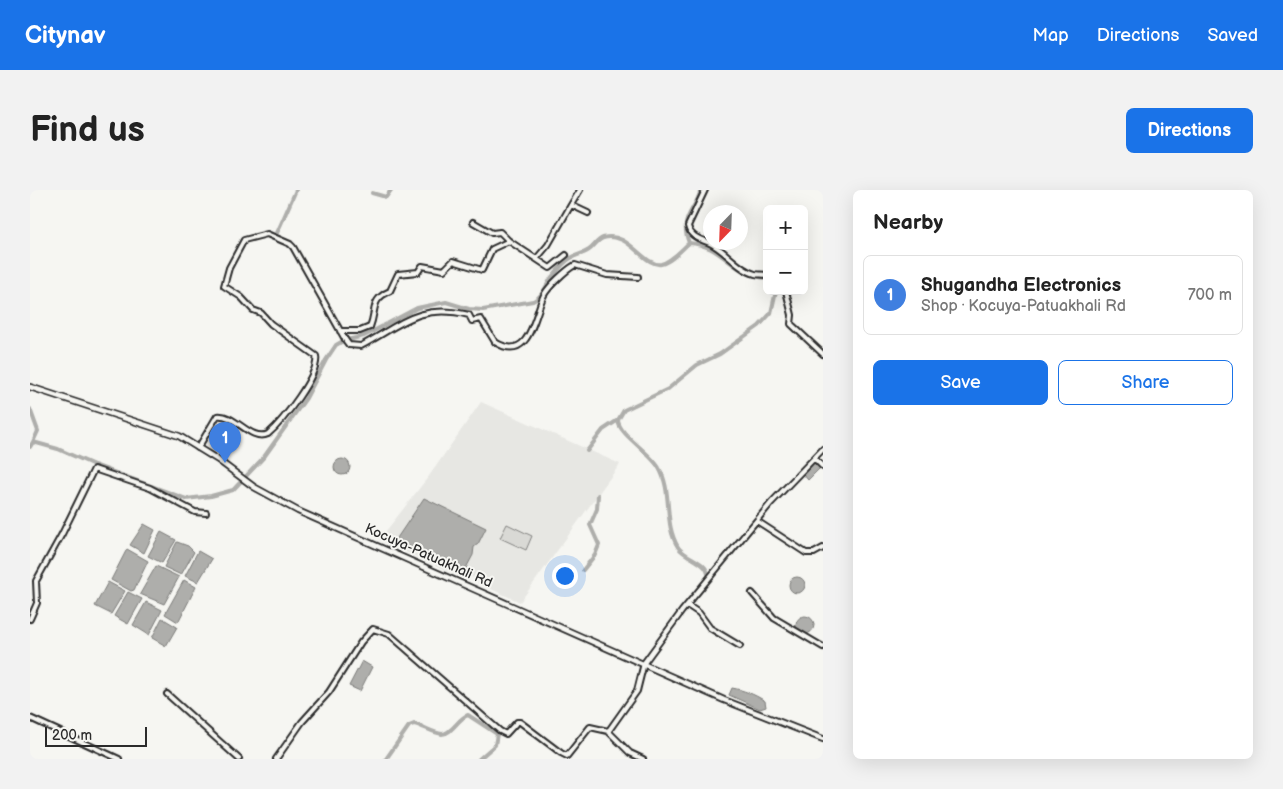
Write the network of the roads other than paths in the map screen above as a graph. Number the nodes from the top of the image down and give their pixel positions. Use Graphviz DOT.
graph roads {
  1 [pos="580,190"];
  2 [pos="705,190"];
  3 [pos="571,205"];
  4 [pos="588,213"];
  5 [pos="473,222"];
  6 [pos="509,241"];
  7 [pos="566,255"];
  8 [pos="537,258"];
  9 [pos="763,274"];
  10 [pos="638,277"];
  11 [pos="787,295"];
  12 [pos="341,333"];
  13 [pos="823,354"];
  14 [pos="30,387"];
  15 [pos="198,448"];
  16 [pos="823,449"];
  17 [pos="815,459"];
  18 [pos="823,467"];
  19 [pos="206,513"];
  20 [pos="757,521"];
  21 [pos="823,548"];
  22 [pos="752,593"];
  23 [pos="688,605"];
  24 [pos="30,619"];
  25 [pos="740,646"];
  26 [pos="823,647"];
  27 [pos="644,663"];
  28 [pos="168,694"];
  29 [pos="30,718"];
  30 [pos="608,731"];
  31 [pos="823,739"];
  32 [pos="119,759"];
  33 [pos="239,759"];
  34 [pos="276,759"];
  35 [pos="643,759"];
  1 -- 3 [label="street"];
  2 -- 9 [label="street"];
  3 -- 4 [label="street"];
  3 -- 8 [label="street"];
  5 -- 6 [label="street"];
  6 -- 8 [label="street"];
  6 -- 12 [label="street"];
  7 -- 8 [label="street"];
  10 -- 12 [label="street"];
  11 -- 13 [label="street"];
  12 -- 15 [label="street"];
  14 -- 15 [label="main road, Kocuya-Patuakhali Rd"];
  15 -- 27 [label="main road, Kocuya-Patuakhali Rd"];
  16 -- 17 [label="street"];
  17 -- 18 [label="street"];
  17 -- 20 [label="street"];
  19 -- 24 [label="street"];
  20 -- 21 [label="street"];
  20 -- 23 [label="street"];
  22 -- 26 [label="street"];
  23 -- 25 [label="street"];
  23 -- 27 [label="street"];
  27 -- 30 [label="street"];
  27 -- 31 [label="main road, Kocuya-Patuakhali Rd"];
  28 -- 33 [label="street"];
  29 -- 32 [label="street"];
  30 -- 34 [label="street"];
  30 -- 35 [label="street"];
}
